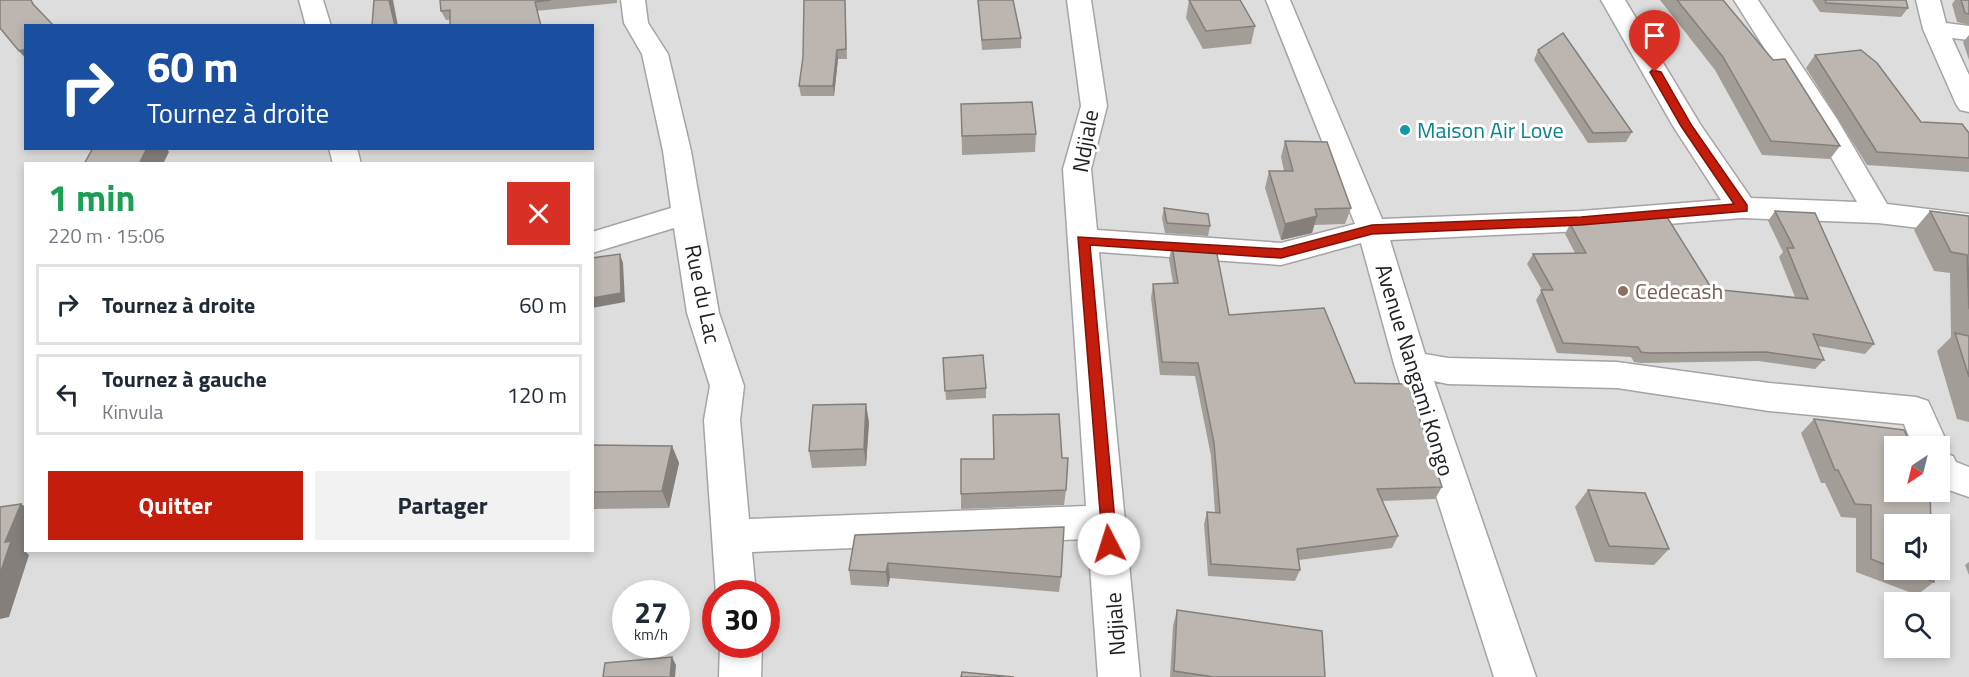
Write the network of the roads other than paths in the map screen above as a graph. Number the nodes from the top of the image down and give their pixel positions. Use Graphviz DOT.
graph roads {
  1 [pos="311,0"];
  2 [pos="633,0"];
  3 [pos="1079,0"];
  4 [pos="1278,0"];
  5 [pos="1613,0"];
  6 [pos="1746,0"];
  7 [pos="1928,0"];
  8 [pos="318,24"];
  9 [pos="1935,29"];
  10 [pos="1969,33"];
  11 [pos="1969,104"];
  12 [pos="1742,208"];
  13 [pos="1878,213"];
  14 [pos="686,214"];
  15 [pos="1969,224"];
  16 [pos="1372,230"];
  17 [pos="1083,240"];
  18 [pos="594,242"];
  19 [pos="1411,364"];
  20 [pos="1926,436"];
  21 [pos="1950,476"];
  22 [pos="1969,482"];
  23 [pos="1107,522"];
  24 [pos="730,536"];
  25 [pos="735,580"];
  26 [pos="741,658"];
  27 [pos="740,677"];
  28 [pos="1119,677"];
  29 [pos="1515,677"];
  1 -- 8 [label="street"];
  2 -- 14 [label="street, Rue du Lac"];
  3 -- 17 [label="street, Ndjiale"];
  4 -- 16 [label="street, Avenue Nangami Kongo"];
  5 -- 12 [label="street"];
  6 -- 13 [label="street"];
  7 -- 9 [label="street"];
  9 -- 10 [label="street"];
  9 -- 11 [label="street"];
  12 -- 13 [label="street"];
  12 -- 16 [label="street"];
  13 -- 15 [label="street"];
  14 -- 18 [label="street"];
  14 -- 24 [label="street, Rue du Lac"];
  16 -- 17 [label="street"];
  16 -- 19 [label="street, Avenue Nangami Kongo"];
  17 -- 23 [label="street, Ndjiale"];
  19 -- 20 [label="street"];
  19 -- 29 [label="street, Avenue Nangami Kongo"];
  21 -- 22 [label="street"];
  23 -- 24 [label="street"];
  23 -- 28 [label="street, Ndjiale"];
  24 -- 25 [label="street, Rue du Lac"];
  26 -- 27 [label="street"];
}
